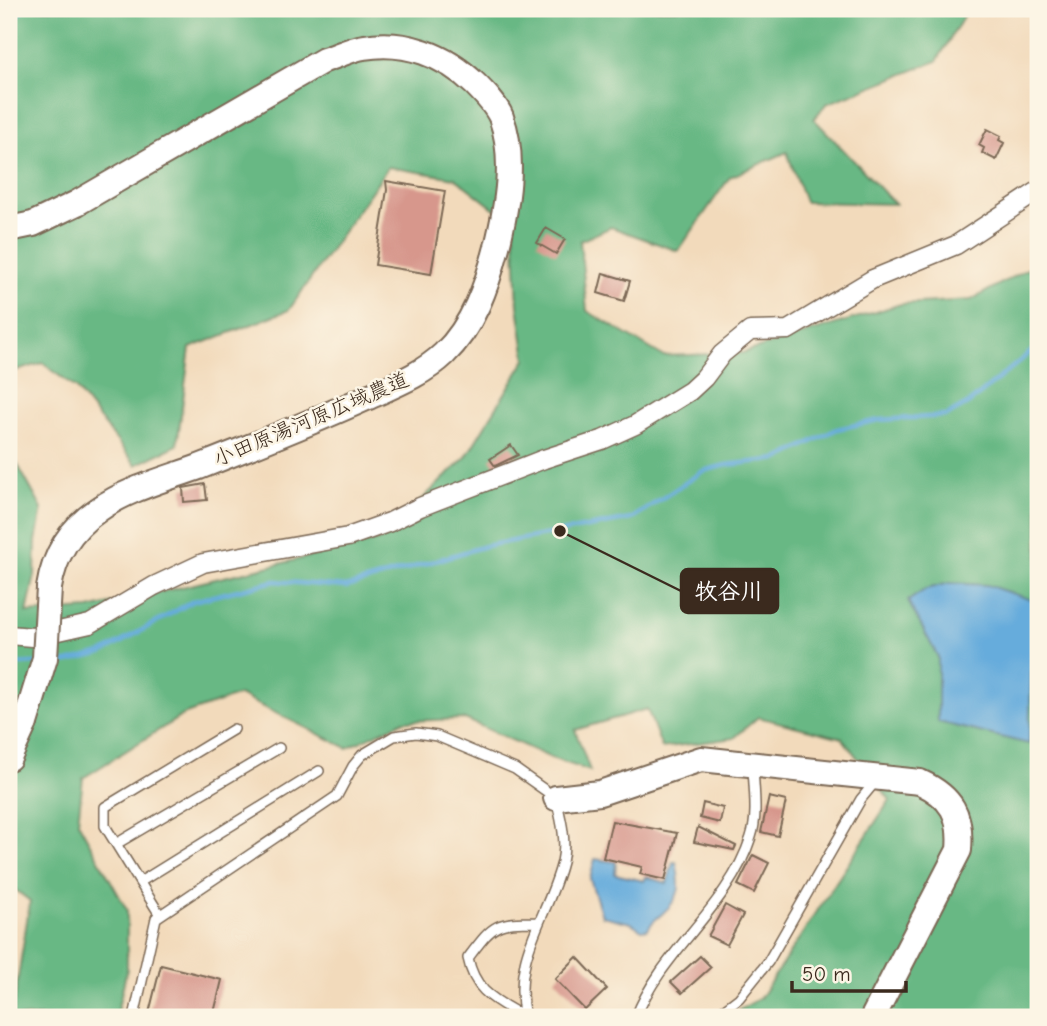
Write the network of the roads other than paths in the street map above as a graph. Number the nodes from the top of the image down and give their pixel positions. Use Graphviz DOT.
graph roads {
  1 [pos="1038,191"];
  2 [pos="9,229"];
  3 [pos="9,635"];
  4 [pos="234,729"];
  5 [pos="279,748"];
  6 [pos="11,749"];
  7 [pos="753,763"];
  8 [pos="318,771"];
  9 [pos="878,778"];
  10 [pos="556,799"];
  11 [pos="116,844"];
  12 [pos="140,882"];
  13 [pos="160,915"];
  14 [pos="538,922"];
  15 [pos="134,1017"];
  16 [pos="524,1017"];
  17 [pos="636,1017"];
  18 [pos="714,1017"];
  19 [pos="873,1017"];
  1 -- 3 [label="street"];
  2 -- 6 [label="street, 小田原湯河原広域農道, bridge"];
  4 -- 11 [label="lane"];
  5 -- 11 [label="lane"];
  7 -- 9 [label="street"];
  7 -- 10 [label="street"];
  7 -- 17 [label="lane"];
  8 -- 12 [label="lane"];
  9 -- 18 [label="lane"];
  9 -- 19 [label="street"];
  10 -- 13 [label="lane"];
  10 -- 14 [label="lane"];
  11 -- 12 [label="lane"];
  12 -- 13 [label="lane"];
  13 -- 15 [label="lane"];
  14 -- 16 [label="lane"];
  14 -- 16 [label="lane"];
}
